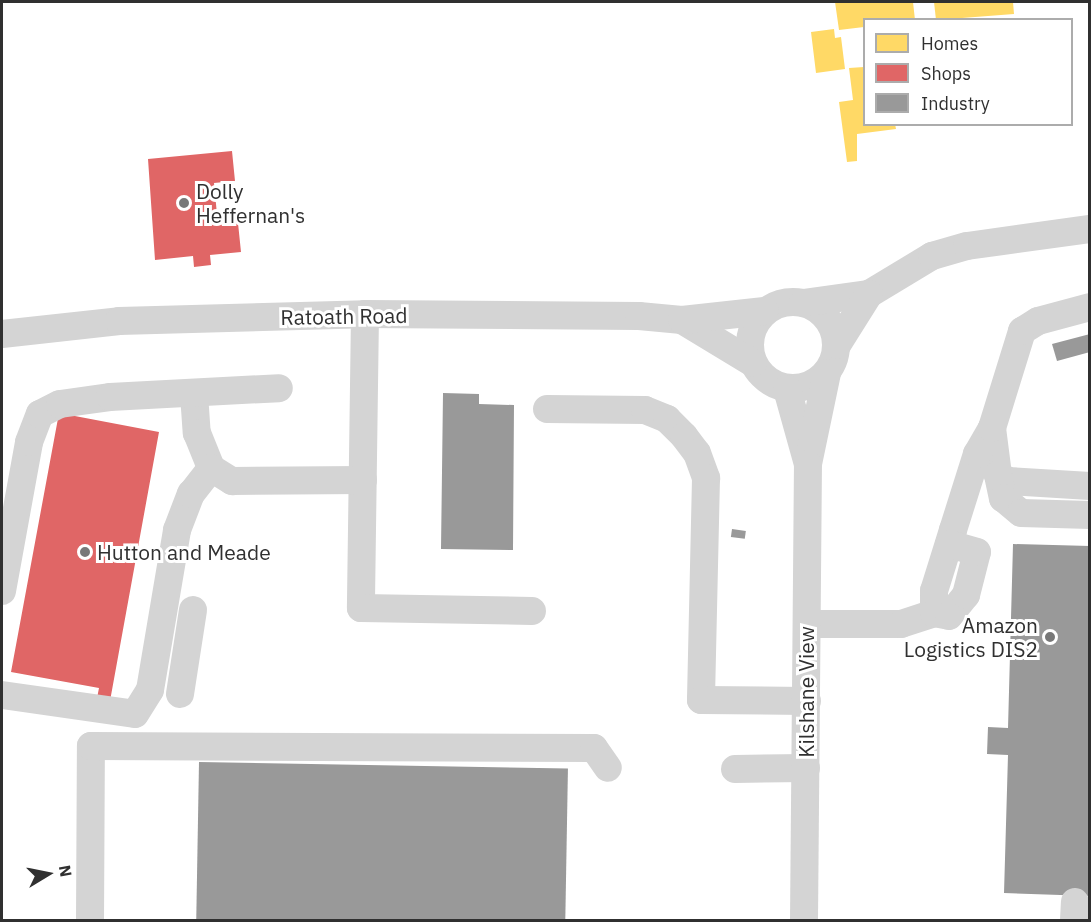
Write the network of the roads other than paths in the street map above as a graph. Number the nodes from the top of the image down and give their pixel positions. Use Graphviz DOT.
graph roads {
  1 [pos="1089,229"];
  2 [pos="869,294"];
  3 [pos="804,303"];
  4 [pos="1089,307"];
  5 [pos="765,311"];
  6 [pos="365,314"];
  7 [pos="682,320"];
  8 [pos="3,335"];
  9 [pos="837,345"];
  10 [pos="753,363"];
  11 [pos="827,373"];
  12 [pos="279,388"];
  13 [pos="787,389"];
  14 [pos="194,394"];
  15 [pos="547,410"];
  16 [pos="992,428"];
  17 [pos="808,464"];
  18 [pos="211,468"];
  19 [pos="999,475"];
  20 [pos="363,480"];
  21 [pos="1089,486"];
  22 [pos="1089,515"];
  23 [pos="2,591"];
  24 [pos="193,610"];
  25 [pos="532,611"];
  26 [pos="807,624"];
  27 [pos="180,694"];
  28 [pos="2,695"];
  29 [pos="807,700"];
  30 [pos="608,768"];
  31 [pos="806,768"];
  32 [pos="735,769"];
  33 [pos="90,921"];
  34 [pos="804,921"];
  1 -- 2 [label="street"];
  2 -- 3 [label="street"];
  2 -- 9 [label="street"];
  3 -- 5 [label="street"];
  3 -- 9 [label="street"];
  4 -- 16 [label="street"];
  5 -- 7 [label="street, Ratoath Road"];
  5 -- 10 [label="street"];
  6 -- 7 [label="street, Ratoath Road"];
  6 -- 8 [label="street, Ratoath Road"];
  6 -- 20 [label="street"];
  7 -- 10 [label="street, Ratoath Road"];
  9 -- 11 [label="street"];
  10 -- 13 [label="street"];
  11 -- 13 [label="street"];
  11 -- 17 [label="street, Kilshane View"];
  12 -- 14 [label="street"];
  13 -- 17 [label="street, Kilshane View"];
  14 -- 18 [label="street"];
  14 -- 23 [label="street"];
  15 -- 29 [label="street"];
  16 -- 19 [label="street"];
  16 -- 26 [label="street"];
  17 -- 26 [label="street, Kilshane View"];
  18 -- 20 [label="street"];
  18 -- 28 [label="street"];
  19 -- 21 [label="street"];
  19 -- 22 [label="street"];
  20 -- 25 [label="street"];
  24 -- 27 [label="street"];
  26 -- 29 [label="street, Kilshane View"];
  29 -- 31 [label="street, Kilshane View"];
  30 -- 33 [label="street"];
  31 -- 32 [label="street"];
  31 -- 34 [label="street, Kilshane View"];
}
